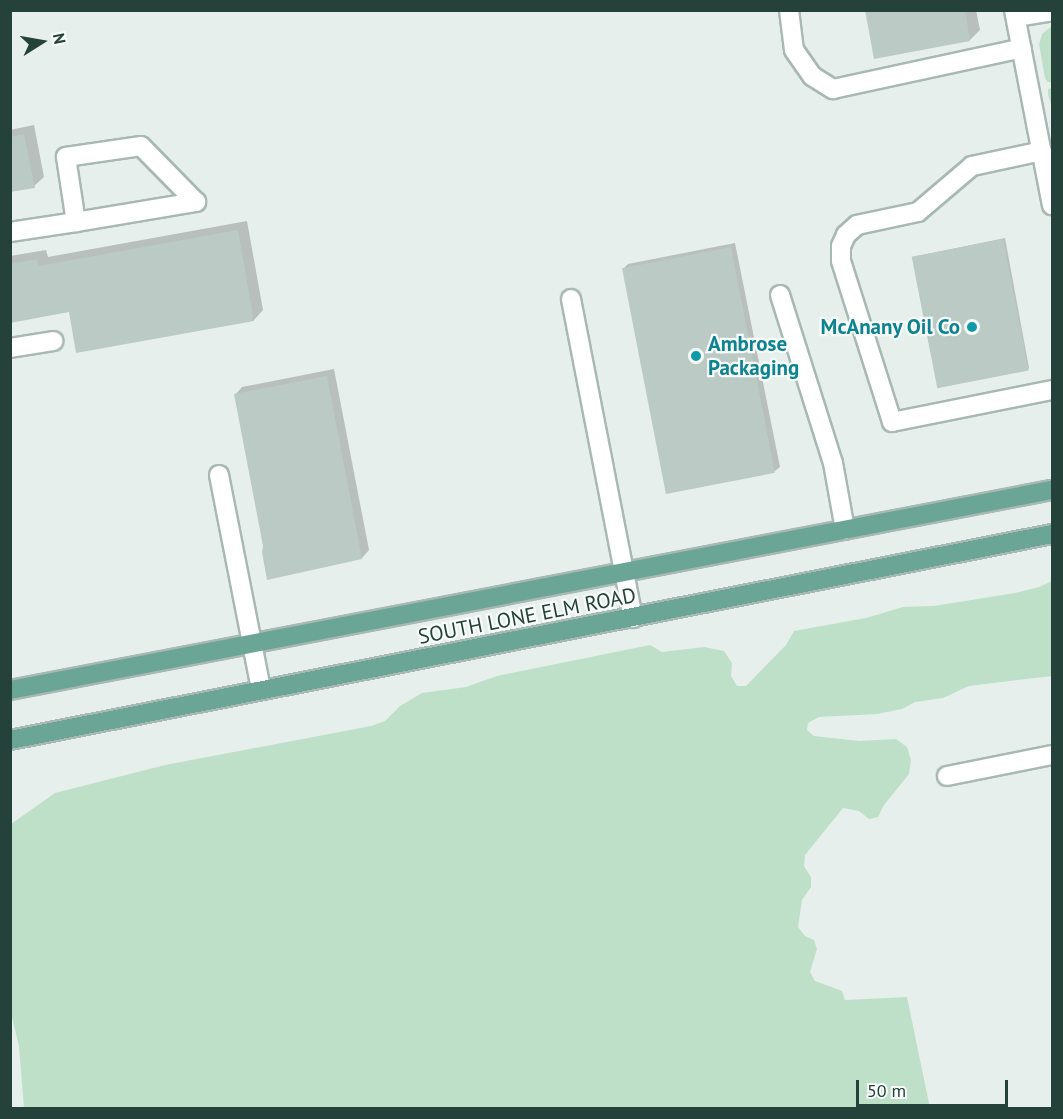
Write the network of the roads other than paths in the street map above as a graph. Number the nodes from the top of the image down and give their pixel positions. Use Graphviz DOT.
graph roads {
  1 [pos="789,10"];
  2 [pos="1053,11"];
  3 [pos="1015,14"];
  4 [pos="1022,48"];
  5 [pos="1045,146"];
  6 [pos="1053,205"];
  7 [pos="76,222"];
  8 [pos="10,232"];
  9 [pos="780,295"];
  10 [pos="571,299"];
  11 [pos="53,341"];
  12 [pos="10,348"];
  13 [pos="1053,390"];
  14 [pos="219,475"];
  15 [pos="1053,490"];
  16 [pos="845,530"];
  17 [pos="1053,534"];
  18 [pos="626,572"];
  19 [pos="633,618"];
  20 [pos="252,643"];
  21 [pos="10,690"];
  22 [pos="261,690"];
  23 [pos="10,740"];
  24 [pos="1053,755"];
  25 [pos="946,776"];
  1 -- 4 [label="street"];
  2 -- 3 [label="street"];
  3 -- 4 [label="street"];
  4 -- 5 [label="street"];
  5 -- 6 [label="street"];
  5 -- 13 [label="street"];
  7 -- 7 [label="street"];
  7 -- 8 [label="street"];
  9 -- 16 [label="street"];
  10 -- 18 [label="street"];
  11 -- 12 [label="street"];
  14 -- 20 [label="street"];
  15 -- 16 [label="main road, SOUTH LONE ELM ROAD"];
  16 -- 18 [label="main road, SOUTH LONE ELM ROAD"];
  17 -- 19 [label="main road, SOUTH LONE ELM ROAD"];
  18 -- 19 [label="street"];
  18 -- 20 [label="main road, SOUTH LONE ELM ROAD"];
  19 -- 22 [label="main road, SOUTH LONE ELM ROAD"];
  20 -- 21 [label="main road, SOUTH LONE ELM ROAD"];
  20 -- 22 [label="street"];
  22 -- 23 [label="main road, SOUTH LONE ELM ROAD"];
  24 -- 25 [label="street"];
}
